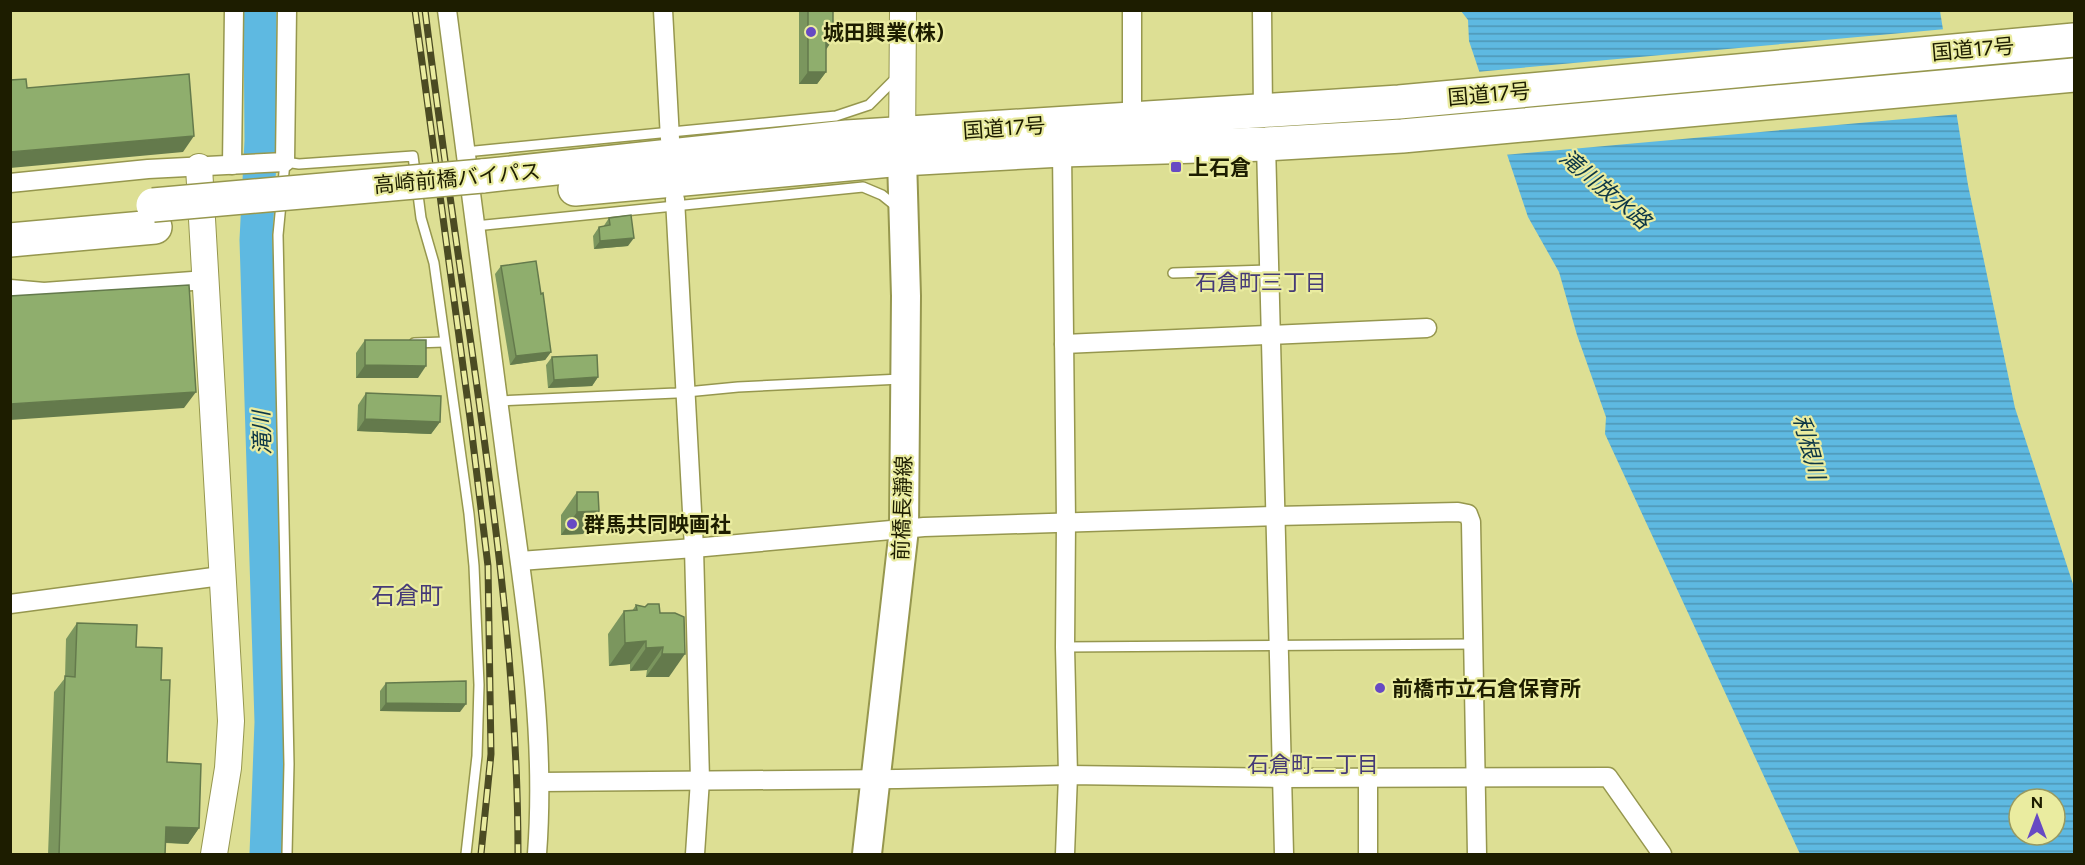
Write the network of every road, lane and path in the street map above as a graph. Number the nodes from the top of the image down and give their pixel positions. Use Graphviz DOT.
graph roads {
  1 [pos="234,10"];
  2 [pos="286,10"];
  3 [pos="447,10"];
  4 [pos="663,10"];
  5 [pos="903,10"];
  6 [pos="1132,10"];
  7 [pos="1262,10"];
  8 [pos="2074,40"];
  9 [pos="902,72"];
  10 [pos="2074,75"];
  11 [pos="1263,112"];
  12 [pos="1132,120"];
  13 [pos="670,135"];
  14 [pos="1266,144"];
  15 [pos="902,146"];
  16 [pos="1062,150"];
  17 [pos="281,162"];
  18 [pos="236,164"];
  19 [pos="199,167"];
  20 [pos="10,183"];
  21 [pos="477,188"];
  22 [pos="675,202"];
  23 [pos="904,212"];
  24 [pos="154,216"];
  25 [pos="10,217"];
  26 [pos="10,240"];
  27 [pos="1268,270"];
  28 [pos="1173,273"];
  29 [pos="206,280"];
  30 [pos="10,289"];
  31 [pos="1426,328"];
  32 [pos="1270,334"];
  33 [pos="444,342"];
  34 [pos="403,343"];
  35 [pos="1064,344"];
  36 [pos="904,378"];
  37 [pos="686,392"];
  38 [pos="499,401"];
  39 [pos="1276,516"];
  40 [pos="1066,522"];
  41 [pos="904,529"];
  42 [pos="694,548"];
  43 [pos="520,561"];
  44 [pos="221,576"];
  45 [pos="10,604"];
  46 [pos="1474,644"];
  47 [pos="1065,647"];
  48 [pos="1278,647"];
  49 [pos="1068,775"];
  50 [pos="1476,777"];
  51 [pos="1281,778"];
  52 [pos="1368,778"];
  53 [pos="875,779"];
  54 [pos="700,780"];
  55 [pos="540,782"];
  56 [pos="214,855"];
  57 [pos="287,855"];
  58 [pos="466,855"];
  59 [pos="537,855"];
  60 [pos="695,855"];
  61 [pos="867,855"];
  62 [pos="1065,855"];
  63 [pos="1284,855"];
  64 [pos="1368,855"];
  65 [pos="1477,855"];
  66 [pos="1662,855"];
  1 -- 18 [label="street"];
  2 -- 17 [label="street"];
  3 -- 21 [label="street"];
  4 -- 13 [label="street"];
  5 -- 9 [label="street"];
  6 -- 12 [label="street"];
  7 -- 11 [label="street"];
  8 -- 11 [label="highway, 国道17号"];
  9 -- 13 [label="lane"];
  9 -- 15 [label="street"];
  10 -- 14 [label="highway, 国道17号"];
  11 -- 12 [label="highway, 国道17号"];
  12 -- 15 [label="highway, 国道17号"];
  13 -- 21 [label="lane"];
  14 -- 16 [label="highway, 国道17号"];
  14 -- 27 [label="street"];
  15 -- 16 [label="highway, 国道17号"];
  15 -- 21 [label="highway, 高崎前橋バイパス"];
  15 -- 23 [label="main road, 前橋長瀞線"];
  16 -- 35 [label="street"];
  17 -- 18 [label="street"];
  17 -- 33 [label="lane"];
  17 -- 57 [label="lane"];
  18 -- 19 [label="street"];
  19 -- 20 [label="street"];
  19 -- 29 [label="street"];
  21 -- 22 [label="lane"];
  21 -- 24 [label="highway, 高崎前橋バイパス, bridge"];
  21 -- 38 [label="street"];
  22 -- 23 [label="lane"];
  22 -- 37 [label="street"];
  23 -- 36 [label="main road, 前橋長瀞線"];
  24 -- 25 [label="highway, 高崎前橋バイパス"];
  24 -- 26 [label="highway, 高崎前橋バイパス"];
  27 -- 28 [label="lane"];
  27 -- 32 [label="street"];
  29 -- 30 [label="street"];
  29 -- 44 [label="street"];
  31 -- 32 [label="street"];
  32 -- 35 [label="street"];
  32 -- 39 [label="street"];
  33 -- 34 [label="lane"];
  33 -- 58 [label="lane"];
  35 -- 40 [label="street"];
  36 -- 37 [label="lane"];
  36 -- 41 [label="main road, 前橋長瀞線"];
  37 -- 38 [label="lane"];
  37 -- 42 [label="street"];
  38 -- 43 [label="street"];
  39 -- 40 [label="street"];
  39 -- 46 [label="street"];
  39 -- 48 [label="street"];
  40 -- 41 [label="street"];
  40 -- 47 [label="street"];
  41 -- 42 [label="street"];
  41 -- 53 [label="main road, 前橋長瀞線"];
  42 -- 43 [label="street"];
  42 -- 54 [label="street"];
  43 -- 55 [label="street"];
  44 -- 45 [label="street"];
  44 -- 56 [label="street"];
  46 -- 48 [label="lane"];
  46 -- 50 [label="street"];
  47 -- 48 [label="lane"];
  47 -- 49 [label="street"];
  48 -- 51 [label="street"];
  49 -- 51 [label="street"];
  49 -- 53 [label="street"];
  49 -- 62 [label="street"];
  50 -- 52 [label="street"];
  50 -- 65 [label="street"];
  50 -- 66 [label="street"];
  51 -- 52 [label="street"];
  51 -- 63 [label="street"];
  52 -- 64 [label="street"];
  53 -- 54 [label="street"];
  53 -- 61 [label="main road, 前橋長瀞線"];
  54 -- 55 [label="street"];
  54 -- 60 [label="street"];
  55 -- 59 [label="street"];
}
